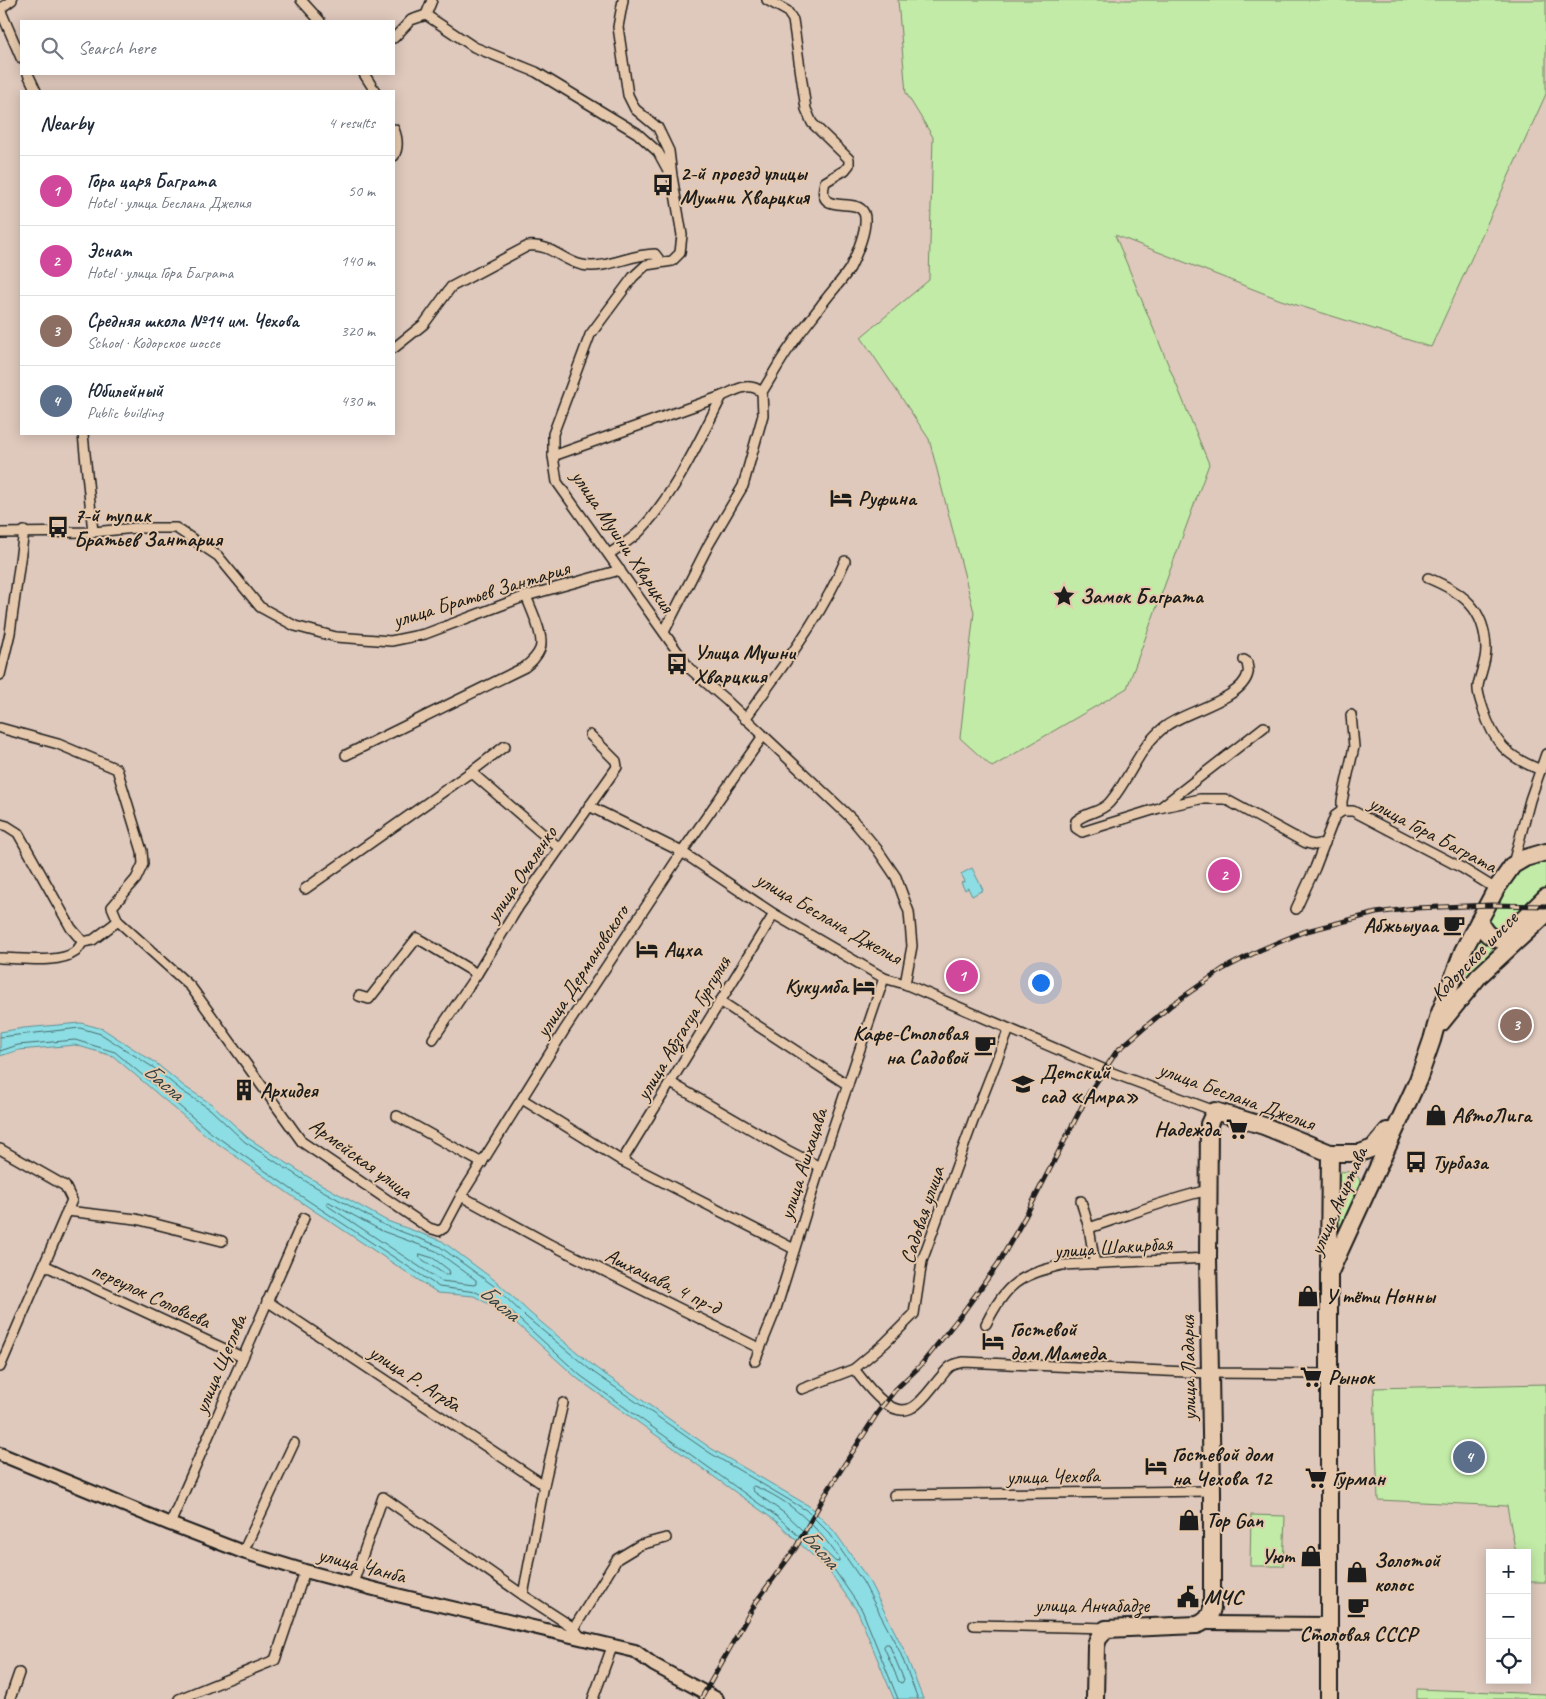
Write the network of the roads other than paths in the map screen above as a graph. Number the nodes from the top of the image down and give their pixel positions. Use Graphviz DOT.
graph roads {
  1 [pos="12,0"];
  2 [pos="301,0"];
  3 [pos="432,0"];
  4 [pos="623,0"];
  5 [pos="767,0"];
  6 [pos="0,9"];
  7 [pos="426,15"];
  8 [pos="319,20"];
  9 [pos="395,37"];
  10 [pos="20,56"];
  11 [pos="28,75"];
  12 [pos="365,75"];
  13 [pos="36,90"];
  14 [pos="374,90"];
  15 [pos="395,131"];
  16 [pos="395,154"];
  17 [pos="672,176"];
  18 [pos="661,262"];
  19 [pos="395,347"];
  20 [pos="762,392"];
  21 [pos="722,396"];
  22 [pos="83,435"];
  23 [pos="553,456"];
  24 [pos="24,531"];
  25 [pos="0,532"];
  26 [pos="93,532"];
  27 [pos="609,554"];
  28 [pos="845,560"];
  29 [pos="620,570"];
  30 [pos="1428,578"];
  31 [pos="526,596"];
  32 [pos="664,632"];
  33 [pos="1244,660"];
  34 [pos="0,675"];
  35 [pos="1351,716"];
  36 [pos="745,718"];
  37 [pos="1264,727"];
  38 [pos="0,728"];
  39 [pos="590,735"];
  40 [pos="763,736"];
  41 [pos="506,746"];
  42 [pos="1546,754"];
  43 [pos="346,755"];
  44 [pos="1540,770"];
  45 [pos="471,772"];
  46 [pos="589,806"];
  47 [pos="1159,808"];
  48 [pos="1342,811"];
  49 [pos="0,824"];
  50 [pos="1325,843"];
  51 [pos="559,848"];
  52 [pos="682,852"];
  53 [pos="1546,852"];
  54 [pos="1513,865"];
  55 [pos="305,889"];
  56 [pos="1496,889"];
  57 [pos="1546,897"];
  58 [pos="1296,909"];
  59 [pos="774,914"];
  60 [pos="1546,914"];
  61 [pos="118,921"];
  62 [pos="1480,921"];
  63 [pos="1503,940"];
  64 [pos="82,942"];
  65 [pos="0,958"];
  66 [pos="477,974"];
  67 [pos="884,978"];
  68 [pos="906,984"];
  69 [pos="1472,984"];
  70 [pos="359,996"];
  71 [pos="720,1001"];
  72 [pos="1008,1029"];
  73 [pos="1435,1030"];
  74 [pos="433,1039"];
  75 [pos="671,1084"];
  76 [pos="848,1085"];
  77 [pos="522,1099"];
  78 [pos="1215,1112"];
  79 [pos="397,1116"];
  80 [pos="1399,1118"];
  81 [pos="0,1150"];
  82 [pos="1330,1153"];
  83 [pos="622,1161"];
  84 [pos="482,1163"];
  85 [pos="820,1167"];
  86 [pos="1209,1190"];
  87 [pos="461,1196"];
  88 [pos="1081,1201"];
  89 [pos="67,1211"];
  90 [pos="304,1218"];
  91 [pos="1089,1228"];
  92 [pos="439,1232"];
  93 [pos="222,1241"];
  94 [pos="794,1249"];
  95 [pos="1208,1258"];
  96 [pos="1095,1264"];
  97 [pos="44,1265"];
  98 [pos="1329,1274"];
  99 [pos="267,1301"];
  100 [pos="986,1324"];
  101 [pos="759,1348"];
  102 [pos="4,1349"];
  103 [pos="242,1357"];
  104 [pos="755,1361"];
  105 [pos="0,1366"];
  106 [pos="854,1369"];
  107 [pos="1209,1373"];
  108 [pos="1329,1374"];
  109 [pos="802,1389"];
  110 [pos="563,1403"];
  111 [pos="294,1443"];
  112 [pos="0,1454"];
  113 [pos="544,1484"];
  114 [pos="1212,1491"];
  115 [pos="894,1495"];
  116 [pos="170,1524"];
  117 [pos="666,1538"];
  118 [pos="243,1552"];
  119 [pos="305,1571"];
  120 [pos="353,1583"];
  121 [pos="522,1595"];
  122 [pos="1204,1623"];
  123 [pos="1329,1624"];
  124 [pos="974,1625"];
  125 [pos="1110,1628"];
  126 [pos="573,1633"];
  127 [pos="612,1647"];
  128 [pos="18,1673"];
  129 [pos="10,1699"];
  130 [pos="179,1699"];
  131 [pos="593,1699"];
  132 [pos="717,1699"];
  133 [pos="1094,1699"];
  134 [pos="1329,1699"];
  1 -- 6 [label="street"];
  2 -- 8 [label="street"];
  3 -- 7 [label="street"];
  4 -- 17 [label="street, улица Мушни Хварцкия"];
  5 -- 20 [label="street"];
  6 -- 10 [label="street"];
  7 -- 9 [label="street"];
  7 -- 17 [label="street"];
  11 -- 13 [label="street"];
  12 -- 14 [label="street"];
  15 -- 16 [label="street"];
  17 -- 18 [label="street, улица Мушни Хварцкия"];
  18 -- 19 [label="street"];
  18 -- 23 [label="street, улица Мушни Хварцкия"];
  20 -- 21 [label="street"];
  20 -- 32 [label="street"];
  21 -- 23 [label="street"];
  21 -- 27 [label="street"];
  22 -- 26 [label="street"];
  23 -- 27 [label="street, улица Мушни Хварцкия"];
  24 -- 25 [label="street, улица Братьев Зантария"];
  24 -- 26 [label="street, улица Братьев Зантария"];
  24 -- 34 [label="street"];
  26 -- 31 [label="street, улица Братьев Зантария"];
  27 -- 29 [label="street, улица Мушни Хварцкия"];
  28 -- 36 [label="street"];
  29 -- 31 [label="street, улица Братьев Зантария"];
  29 -- 32 [label="street, улица Мушни Хварцкия"];
  30 -- 44 [label="street"];
  31 -- 43 [label="street"];
  32 -- 36 [label="street, улица Мушни Хварцкия"];
  33 -- 47 [label="street"];
  35 -- 48 [label="street"];
  36 -- 40 [label="street, улица Мушни Хварцкия"];
  37 -- 47 [label="street"];
  38 -- 61 [label="street"];
  39 -- 46 [label="street, улица Очаленко"];
  40 -- 52 [label="street, улица Дермановского"];
  40 -- 68 [label="street, улица Мушни Хварцкия"];
  41 -- 45 [label="street"];
  42 -- 44 [label="street, улица Акиртава"];
  44 -- 54 [label="street, улица Акиртава"];
  45 -- 51 [label="street"];
  45 -- 55 [label="street"];
  46 -- 51 [label="street, улица Очаленко"];
  46 -- 52 [label="street, улица Беслана Джелия"];
  47 -- 50 [label="street"];
  48 -- 50 [label="street, улица Гора Баграта"];
  48 -- 56 [label="street, улица Гора Баграта"];
  49 -- 64 [label="street"];
  50 -- 58 [label="street, улица Гора Баграта"];
  51 -- 66 [label="street, улица Очаленко"];
  52 -- 59 [label="street, улица Беслана Джелия"];
  52 -- 77 [label="street, улица Дермановского"];
  53 -- 54 [label="highway"];
  54 -- 56 [label="highway, улица Акиртава"];
  56 -- 62 [label="highway, улица Акиртава"];
  57 -- 63 [label="highway"];
  59 -- 67 [label="street, улица Беслана Джелия"];
  59 -- 71 [label="street, улица Абзгагуа Гургулия"];
  60 -- 69 [label="highway, Кодорское шоссе"];
  61 -- 64 [label="street"];
  61 -- 92 [label="street, Армейская улица"];
  62 -- 63 [label="highway"];
  62 -- 73 [label="highway, улица Акиртава"];
  63 -- 69 [label="highway"];
  64 -- 65 [label="street"];
  66 -- 70 [label="street"];
  66 -- 74 [label="street, улица Очаленко"];
  67 -- 68 [label="street, улица Беслана Джелия"];
  67 -- 76 [label="street, улица Ашхацава"];
  68 -- 72 [label="street, улица Беслана Джелия"];
  69 -- 73 [label="highway, Кодорское шоссе"];
  71 -- 75 [label="street, улица Абзгагуа Гургулия"];
  71 -- 76 [label="street"];
  72 -- 78 [label="street, улица Беслана Джелия"];
  72 -- 106 [label="street, Садовая улица"];
  73 -- 80 [label="highway, улица Акиртава"];
  75 -- 83 [label="street, улица Абзгагуа Гургулия"];
  75 -- 85 [label="street"];
  76 -- 85 [label="street, улица Ашхацава"];
  77 -- 83 [label="street"];
  77 -- 84 [label="street, улица Дермановского"];
  78 -- 82 [label="highway, улица Беслана Джелия"];
  78 -- 86 [label="highway, улица Ладария"];
  79 -- 84 [label="street"];
  80 -- 82 [label="highway, улица Беслана Джелия"];
  80 -- 98 [label="highway, улица Акиртава"];
  81 -- 89 [label="street"];
  82 -- 98 [label="highway"];
  83 -- 94 [label="street"];
  84 -- 87 [label="street, улица Дермановского"];
  85 -- 94 [label="street, улица Ашхацава"];
  86 -- 91 [label="street"];
  86 -- 95 [label="highway, улица Ладария"];
  87 -- 92 [label="street, улица Дермановского"];
  87 -- 101 [label="street, Ашхацава, 4 пр-д"];
  88 -- 91 [label="street"];
  89 -- 93 [label="street"];
  89 -- 97 [label="street"];
  90 -- 99 [label="street, улица Щеглова"];
  91 -- 96 [label="street"];
  94 -- 101 [label="street, улица Ашхацава"];
  95 -- 96 [label="street, улица Шакирбая"];
  95 -- 107 [label="highway, улица Ладария"];
  96 -- 100 [label="street, улица Шакирбая"];
  97 -- 102 [label="street"];
  97 -- 103 [label="street, переулок Соловьева"];
  98 -- 108 [label="highway, улица Акиртава"];
  99 -- 103 [label="street, улица Щеглова"];
  99 -- 113 [label="street, улица Р. Агрба"];
  101 -- 104 [label="street, улица Ашхацава"];
  102 -- 105 [label="street"];
  103 -- 116 [label="street, улица Щеглова"];
  106 -- 107 [label="street"];
  106 -- 109 [label="street, Садовая улица"];
  107 -- 108 [label="street"];
  107 -- 114 [label="highway, улица Ладария"];
  108 -- 123 [label="highway, улица Акиртава"];
  110 -- 113 [label="street"];
  111 -- 118 [label="street"];
  112 -- 116 [label="street, улица Чанба"];
  113 -- 121 [label="street"];
  114 -- 115 [label="street, улица Чехова"];
  114 -- 122 [label="highway, улица Ладария"];
  116 -- 118 [label="street, улица Чанба"];
  117 -- 126 [label="street"];
  118 -- 119 [label="street, улица Чанба"];
  119 -- 120 [label="street, улица Чанба"];
  119 -- 130 [label="street"];
  120 -- 121 [label="street"];
  120 -- 126 [label="street, улица Чанба"];
  121 -- 126 [label="street"];
  122 -- 123 [label="street, улица Анчабадзе"];
  122 -- 125 [label="highway, улица Анчабадзе"];
  123 -- 134 [label="highway, улица Акиртава"];
  124 -- 125 [label="street, улица Анчабадзе"];
  125 -- 133 [label="highway"];
  126 -- 127 [label="street, улица Чанба"];
  127 -- 131 [label="street"];
  127 -- 132 [label="street, улица Чанба"];
  128 -- 129 [label="street"];
}
